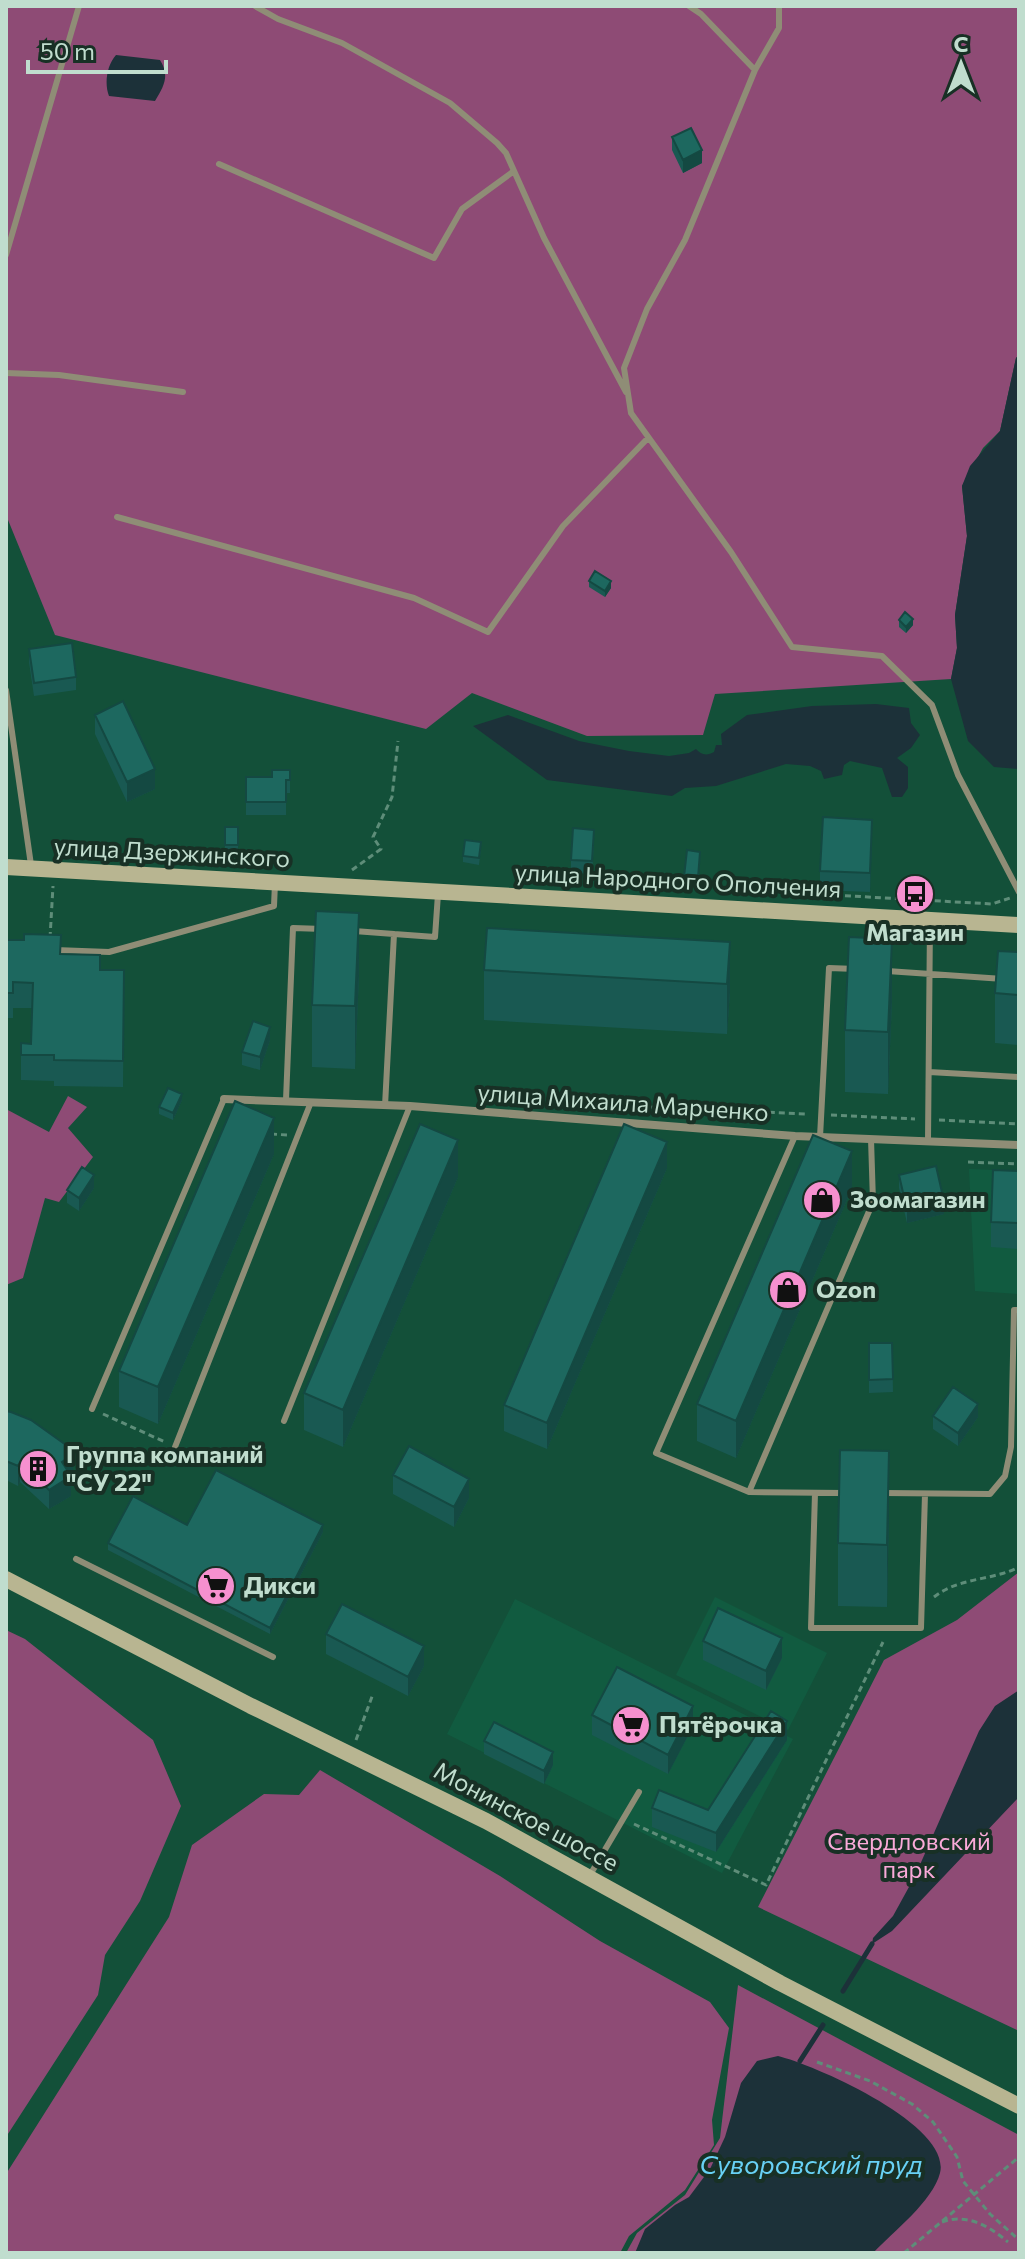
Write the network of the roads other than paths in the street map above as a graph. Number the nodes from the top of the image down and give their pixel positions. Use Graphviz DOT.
graph roads {
  1 [pos="79,6"];
  2 [pos="255,6"];
  3 [pos="689,6"];
  4 [pos="779,6"];
  5 [pos="755,70"];
  6 [pos="219,164"];
  7 [pos="514,171"];
  8 [pos="6,255"];
  9 [pos="6,373"];
  10 [pos="183,392"];
  11 [pos="628,395"];
  12 [pos="648,438"];
  13 [pos="117,517"];
  14 [pos="6,690"];
  15 [pos="6,867"];
  16 [pos="31,868"];
  17 [pos="340,880"];
  18 [pos="275,883"];
  19 [pos="438,892"];
  20 [pos="1019,894"];
  21 [pos="930,919"];
  22 [pos="1019,925"];
  23 [pos="336,930"];
  24 [pos="351,931"];
  25 [pos="394,934"];
  26 [pos="50,950"];
  27 [pos="863,969"];
  28 [pos="876,970"];
  29 [pos="930,974"];
  30 [pos="1019,980"];
  31 [pos="929,1072"];
  32 [pos="1019,1077"];
  33 [pos="224,1099"];
  34 [pos="286,1100"];
  35 [pos="311,1102"];
  36 [pos="385,1106"];
  37 [pos="410,1106"];
  38 [pos="795,1136"];
  39 [pos="820,1137"];
  40 [pos="871,1139"];
  41 [pos="928,1141"];
  42 [pos="1019,1145"];
  43 [pos="1019,1310"];
  44 [pos="92,1409"];
  45 [pos="284,1421"];
  46 [pos="175,1447"];
  47 [pos="1015,1448"];
  48 [pos="749,1492"];
  49 [pos="815,1493"];
  50 [pos="846,1493"];
  51 [pos="878,1493"];
  52 [pos="925,1494"];
  53 [pos="76,1559"];
  54 [pos="6,1579"];
  55 [pos="273,1657"];
  56 [pos="639,1792"];
  57 [pos="589,1877"];
  58 [pos="1019,2106"];
  1 -- 8 [label="lane"];
  2 -- 7 [label="lane"];
  3 -- 5 [label="lane"];
  4 -- 5 [label="lane"];
  5 -- 11 [label="lane"];
  6 -- 7 [label="lane"];
  7 -- 11 [label="lane"];
  9 -- 10 [label="lane"];
  11 -- 12 [label="lane"];
  12 -- 13 [label="lane"];
  12 -- 20 [label="lane"];
  14 -- 16 [label="lane"];
  15 -- 16 [label="main road, улица Дзержинского"];
  16 -- 18 [label="main road, улица Дзержинского"];
  17 -- 18 [label="main road, улица Дзержинского"];
  17 -- 19 [label="main road, улица Народного Ополчения"];
  18 -- 26 [label="lane"];
  19 -- 21 [label="main road, улица Народного Ополчения"];
  19 -- 25 [label="lane"];
  21 -- 22 [label="main road, улица Народного Ополчения"];
  21 -- 29 [label="lane"];
  23 -- 34 [label="lane"];
  24 -- 25 [label="lane"];
  25 -- 36 [label="lane"];
  27 -- 39 [label="lane"];
  28 -- 29 [label="lane"];
  29 -- 30 [label="lane"];
  29 -- 31 [label="lane"];
  31 -- 32 [label="lane"];
  31 -- 41 [label="lane"];
  33 -- 34 [label="street, улица Михаила Марченко"];
  33 -- 44 [label="lane"];
  34 -- 35 [label="street, улица Михаила Марченко"];
  35 -- 36 [label="street, улица Михаила Марченко"];
  35 -- 46 [label="lane"];
  36 -- 37 [label="street, улица Михаила Марченко"];
  37 -- 38 [label="street, улица Михаила Марченко"];
  37 -- 45 [label="lane"];
  38 -- 39 [label="street, улица Михаила Марченко"];
  38 -- 48 [label="lane"];
  39 -- 40 [label="street, улица Михаила Марченко"];
  40 -- 41 [label="street, улица Михаила Марченко"];
  40 -- 48 [label="lane"];
  41 -- 42 [label="street, улица Михаила Марченко"];
  43 -- 47 [label="lane"];
  47 -- 52 [label="lane"];
  48 -- 49 [label="lane"];
  49 -- 50 [label="lane"];
  49 -- 52 [label="lane"];
  51 -- 52 [label="lane"];
  53 -- 55 [label="lane"];
  54 -- 57 [label="main road, Монинское шоссе"];
  56 -- 57 [label="lane"];
  57 -- 58 [label="main road, Монинское шоссе"];
}
